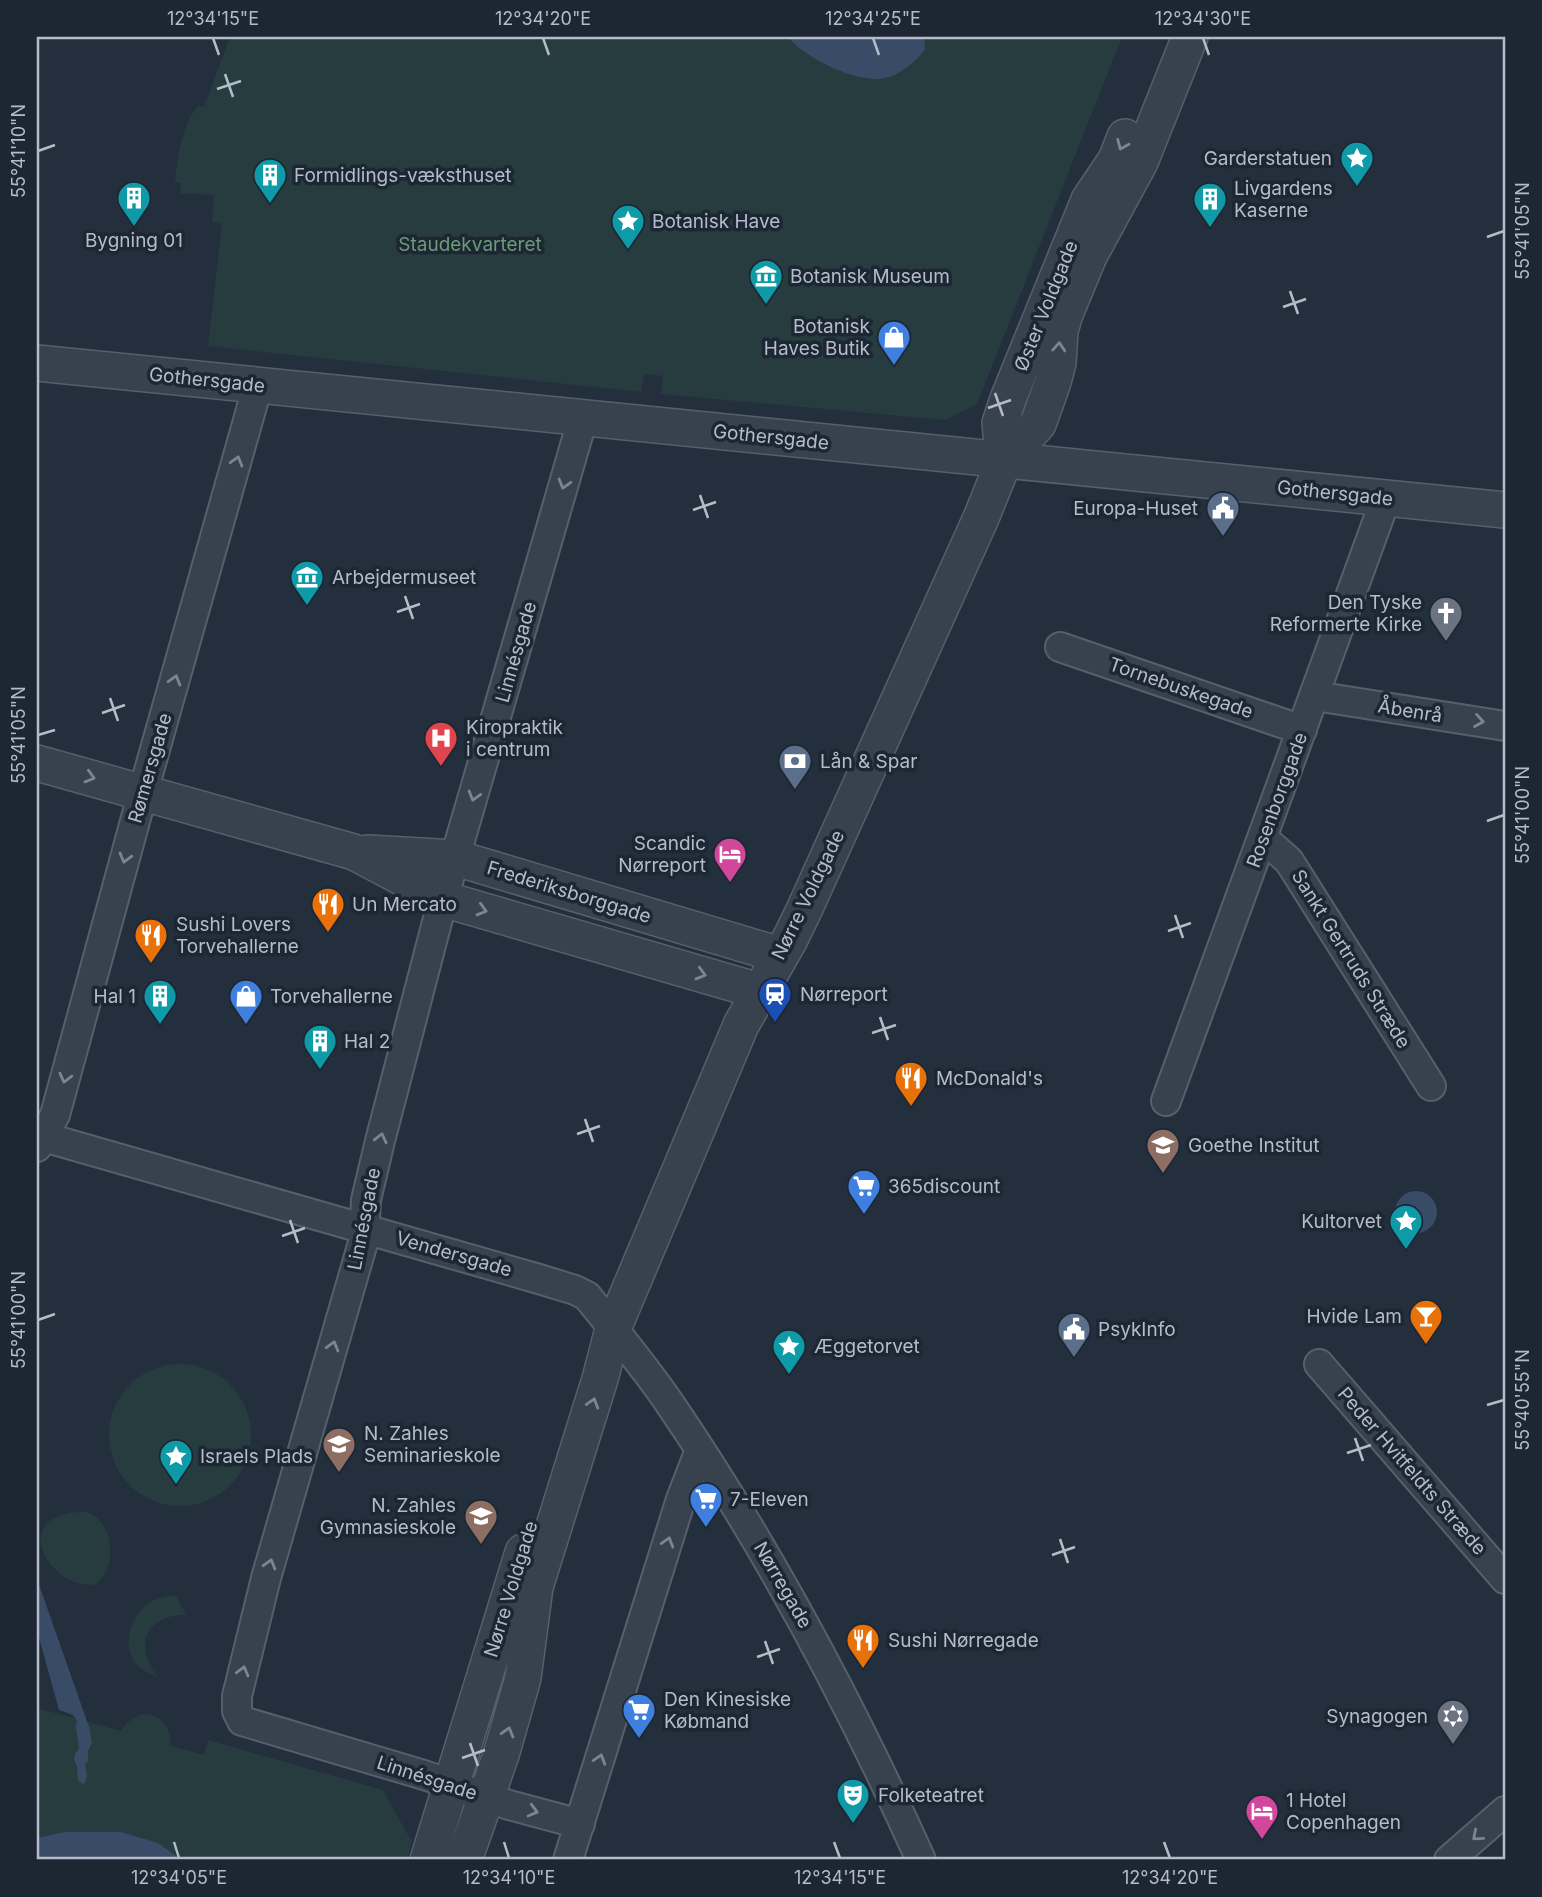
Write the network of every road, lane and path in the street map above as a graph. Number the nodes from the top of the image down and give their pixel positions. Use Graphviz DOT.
graph roads {
  1 [pos="1167,37"];
  2 [pos="1190,37"];
  3 [pos="37,363"];
  4 [pos="258,385"];
  5 [pos="583,418"];
  6 [pos="1004,461"];
  7 [pos="1386,498"];
  8 [pos="1505,510"];
  9 [pos="1060,646"];
  10 [pos="1315,696"];
  11 [pos="1505,726"];
  12 [pos="1302,730"];
  13 [pos="37,762"];
  14 [pos="143,792"];
  15 [pos="1263,838"];
  16 [pos="354,852"];
  17 [pos="456,859"];
  18 [pos="443,899"];
  19 [pos="780,954"];
  20 [pos="759,991"];
  21 [pos="1431,1086"];
  22 [pos="1166,1101"];
  23 [pos="39,1140"];
  24 [pos="365,1229"];
  25 [pos="613,1329"];
  26 [pos="1319,1364"];
  27 [pos="700,1450"];
  28 [pos="1505,1579"];
  29 [pos="450,1784"];
  30 [pos="486,1797"];
  31 [pos="1505,1811"];
  32 [pos="580,1824"];
  33 [pos="428,1860"];
  34 [pos="464,1860"];
  35 [pos="568,1860"];
  36 [pos="921,1860"];
  37 [pos="1449,1860"];
  1 -- 6 [label="street, Øster Voldgade, one-way"];
  6 -- 2 [label="street, Øster Voldgade, one-way"];
  3 -- 4 [label="street, Gothersgade"];
  4 -- 5 [label="street, Gothersgade"];
  14 -- 4 [label="street, Rømersgade, one-way"];
  5 -- 6 [label="street, Gothersgade"];
  5 -- 17 [label="street, Linnésgade, one-way"];
  6 -- 7 [label="street, Gothersgade"];
  6 -- 19 [label="street, Nørre Voldgade"];
  7 -- 8 [label="street, Gothersgade"];
  7 -- 10 [label="street, Rosenborggade"];
  9 -- 12 [label="street, Tornebuskegade"];
  10 -- 11 [label="street, Åbenrå, one-way"];
  10 -- 12 [label="street, Rosenborggade"];
  12 -- 15 [label="street, Rosenborggade"];
  13 -- 14 [label="street, Frederiksborggade, one-way"];
  14 -- 16 [label="street, Frederiksborggade"];
  14 -- 23 [label="street, Rømersgade, one-way"];
  15 -- 21 [label="street, Sankt Gertruds Stræde"];
  15 -- 22 [label="street, Rosenborggade"];
  16 -- 17 [label="street, Frederiksborggade"];
  16 -- 18 [label="street, Frederiksborggade"];
  17 -- 18 [label="street, Linnésgade"];
  17 -- 19 [label="street, Frederiksborggade"];
  18 -- 20 [label="street, Frederiksborggade, one-way"];
  24 -- 18 [label="street, Linnésgade, one-way"];
  19 -- 20 [label="street, Nørre Voldgade"];
  20 -- 25 [label="street, Nørre Voldgade"];
  23 -- 24 [label="street, Vendersgade"];
  24 -- 25 [label="street, Vendersgade"];
  29 -- 24 [label="street, Linnésgade, one-way"];
  25 -- 27 [label="street, Nørregade"];
  25 -- 29 [label="street, Nørre Voldgade"];
  30 -- 25 [label="street, Nørre Voldgade, one-way"];
  26 -- 28 [label="street, Peder Hvitfeldts Stræde"];
  32 -- 27 [label="street, one-way"];
  27 -- 36 [label="street, Nørregade"];
  29 -- 30 [label="street, Linnésgade"];
  29 -- 33 [label="street, Nørre Voldgade"];
  30 -- 32 [label="street, Linnésgade, one-way"];
  30 -- 34 [label="street, Nørre Voldgade"];
  31 -- 37 [label="street, one-way"];
  32 -- 35 [label="street"];
}
